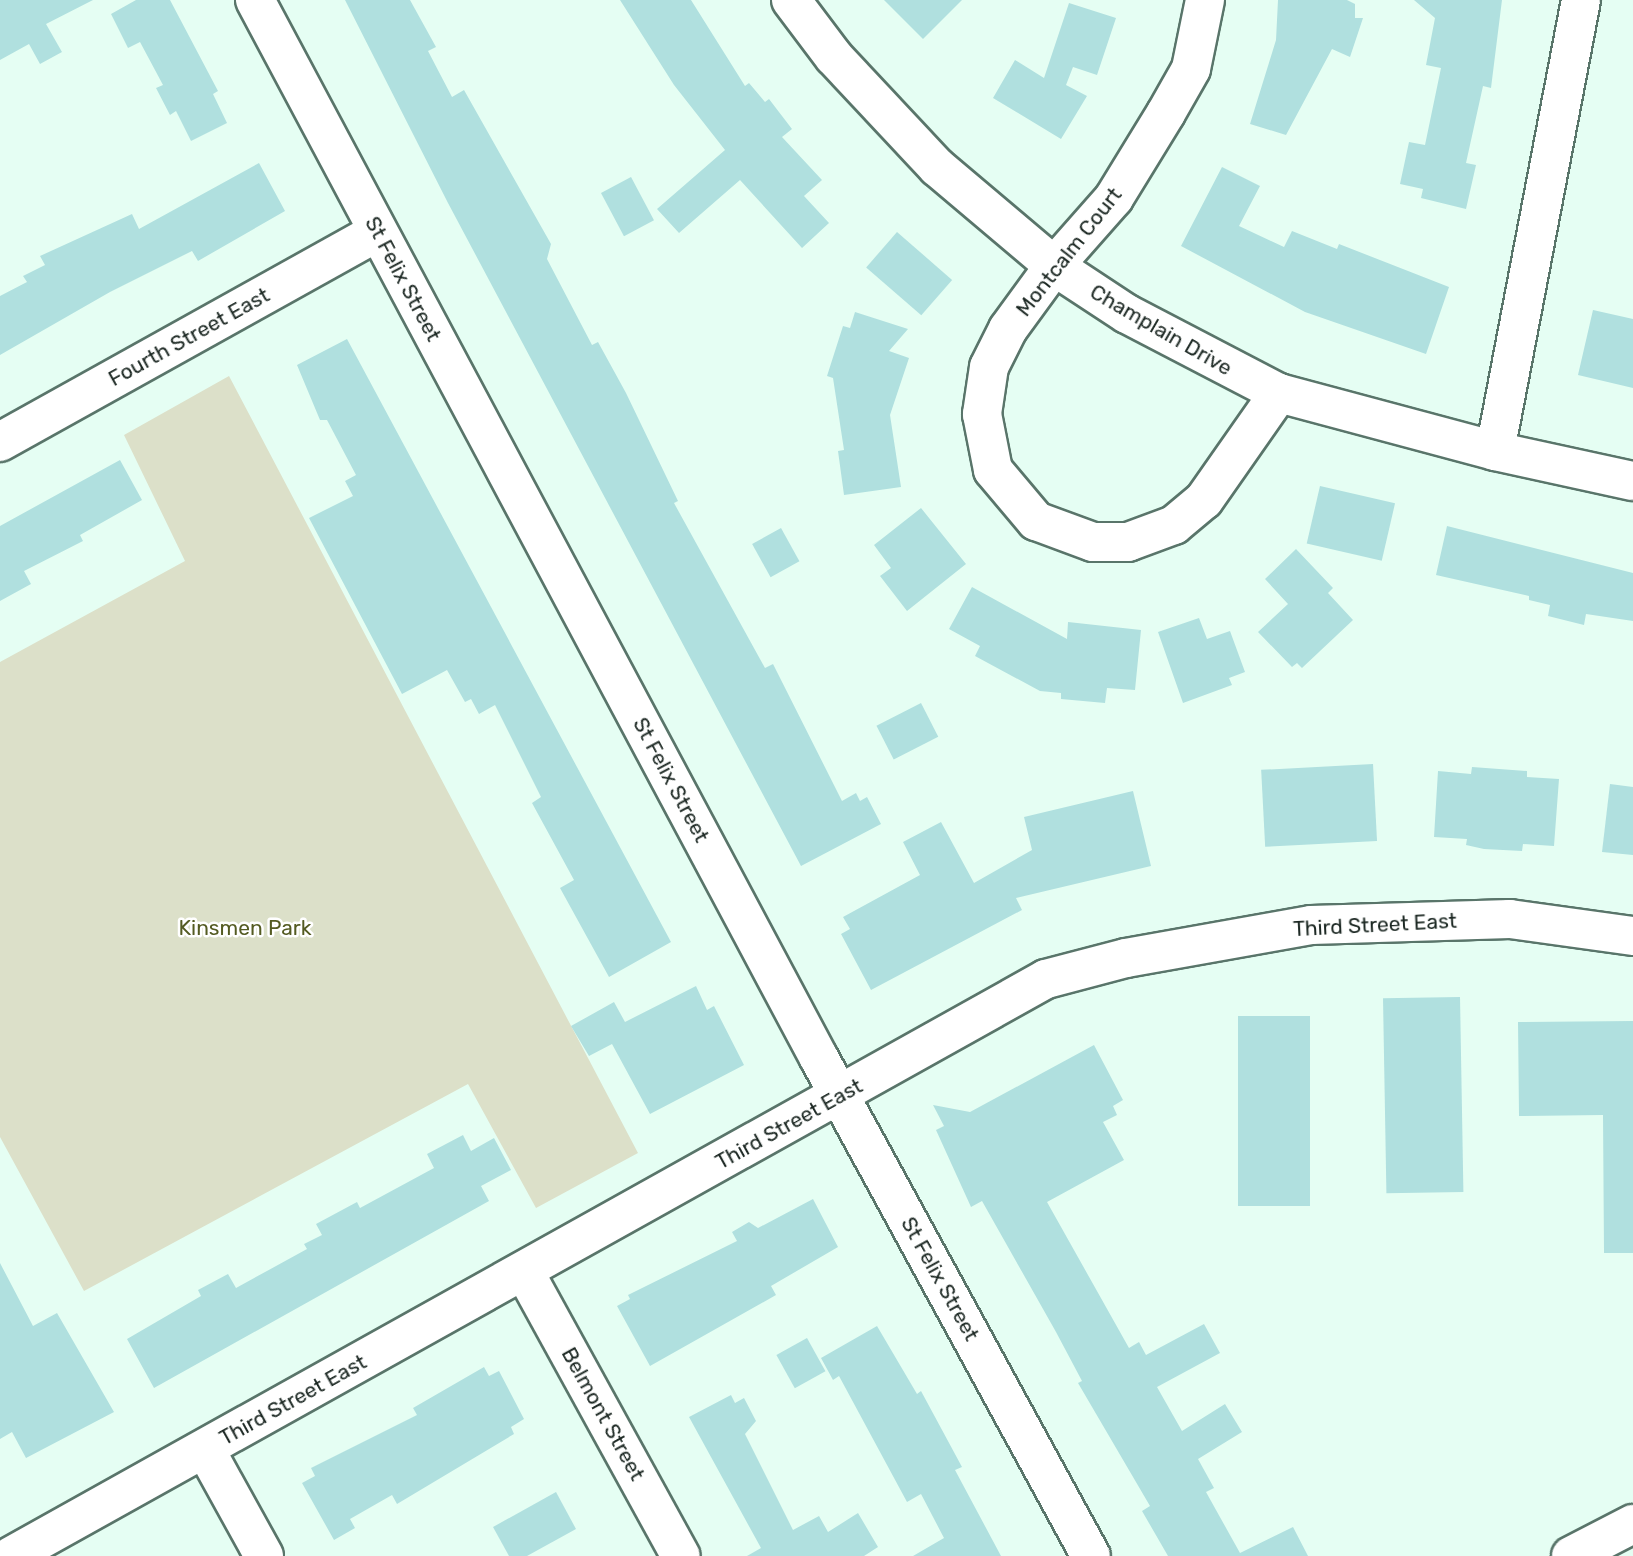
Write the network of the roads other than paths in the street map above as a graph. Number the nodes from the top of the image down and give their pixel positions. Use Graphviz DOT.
graph roads {
  1 [pos="255,0"];
  2 [pos="791,0"];
  3 [pos="1205,0"];
  4 [pos="1581,0"];
  5 [pos="378,232"];
  6 [pos="1054,266"];
  7 [pos="1279,393"];
  8 [pos="0,442"];
  9 [pos="1495,451"];
  10 [pos="1633,481"];
  11 [pos="1633,936"];
  12 [pos="840,1096"];
  13 [pos="524,1271"];
  14 [pos="205,1449"];
  15 [pos="1633,1524"];
  16 [pos="11,1556"];
  17 [pos="264,1556"];
  18 [pos="681,1556"];
  19 [pos="1091,1556"];
  20 [pos="1571,1556"];
  1 -- 5 [label="street, St Felix Street"];
  2 -- 6 [label="street, Champlain Drive"];
  3 -- 6 [label="street, Montcalm Court"];
  4 -- 9 [label="street"];
  5 -- 8 [label="street, Fourth Street East"];
  5 -- 12 [label="street, St Felix Street"];
  6 -- 7 [label="street, Champlain Drive"];
  6 -- 7 [label="street, Montcalm Court"];
  7 -- 9 [label="street, Champlain Drive"];
  9 -- 10 [label="street, Champlain Drive"];
  11 -- 12 [label="street, Third Street East"];
  12 -- 13 [label="street, Third Street East"];
  12 -- 19 [label="street, St Felix Street"];
  13 -- 14 [label="street, Third Street East"];
  13 -- 18 [label="street, Belmont Street"];
  14 -- 16 [label="street, Third Street East"];
  14 -- 17 [label="street"];
  15 -- 20 [label="street"];
}
